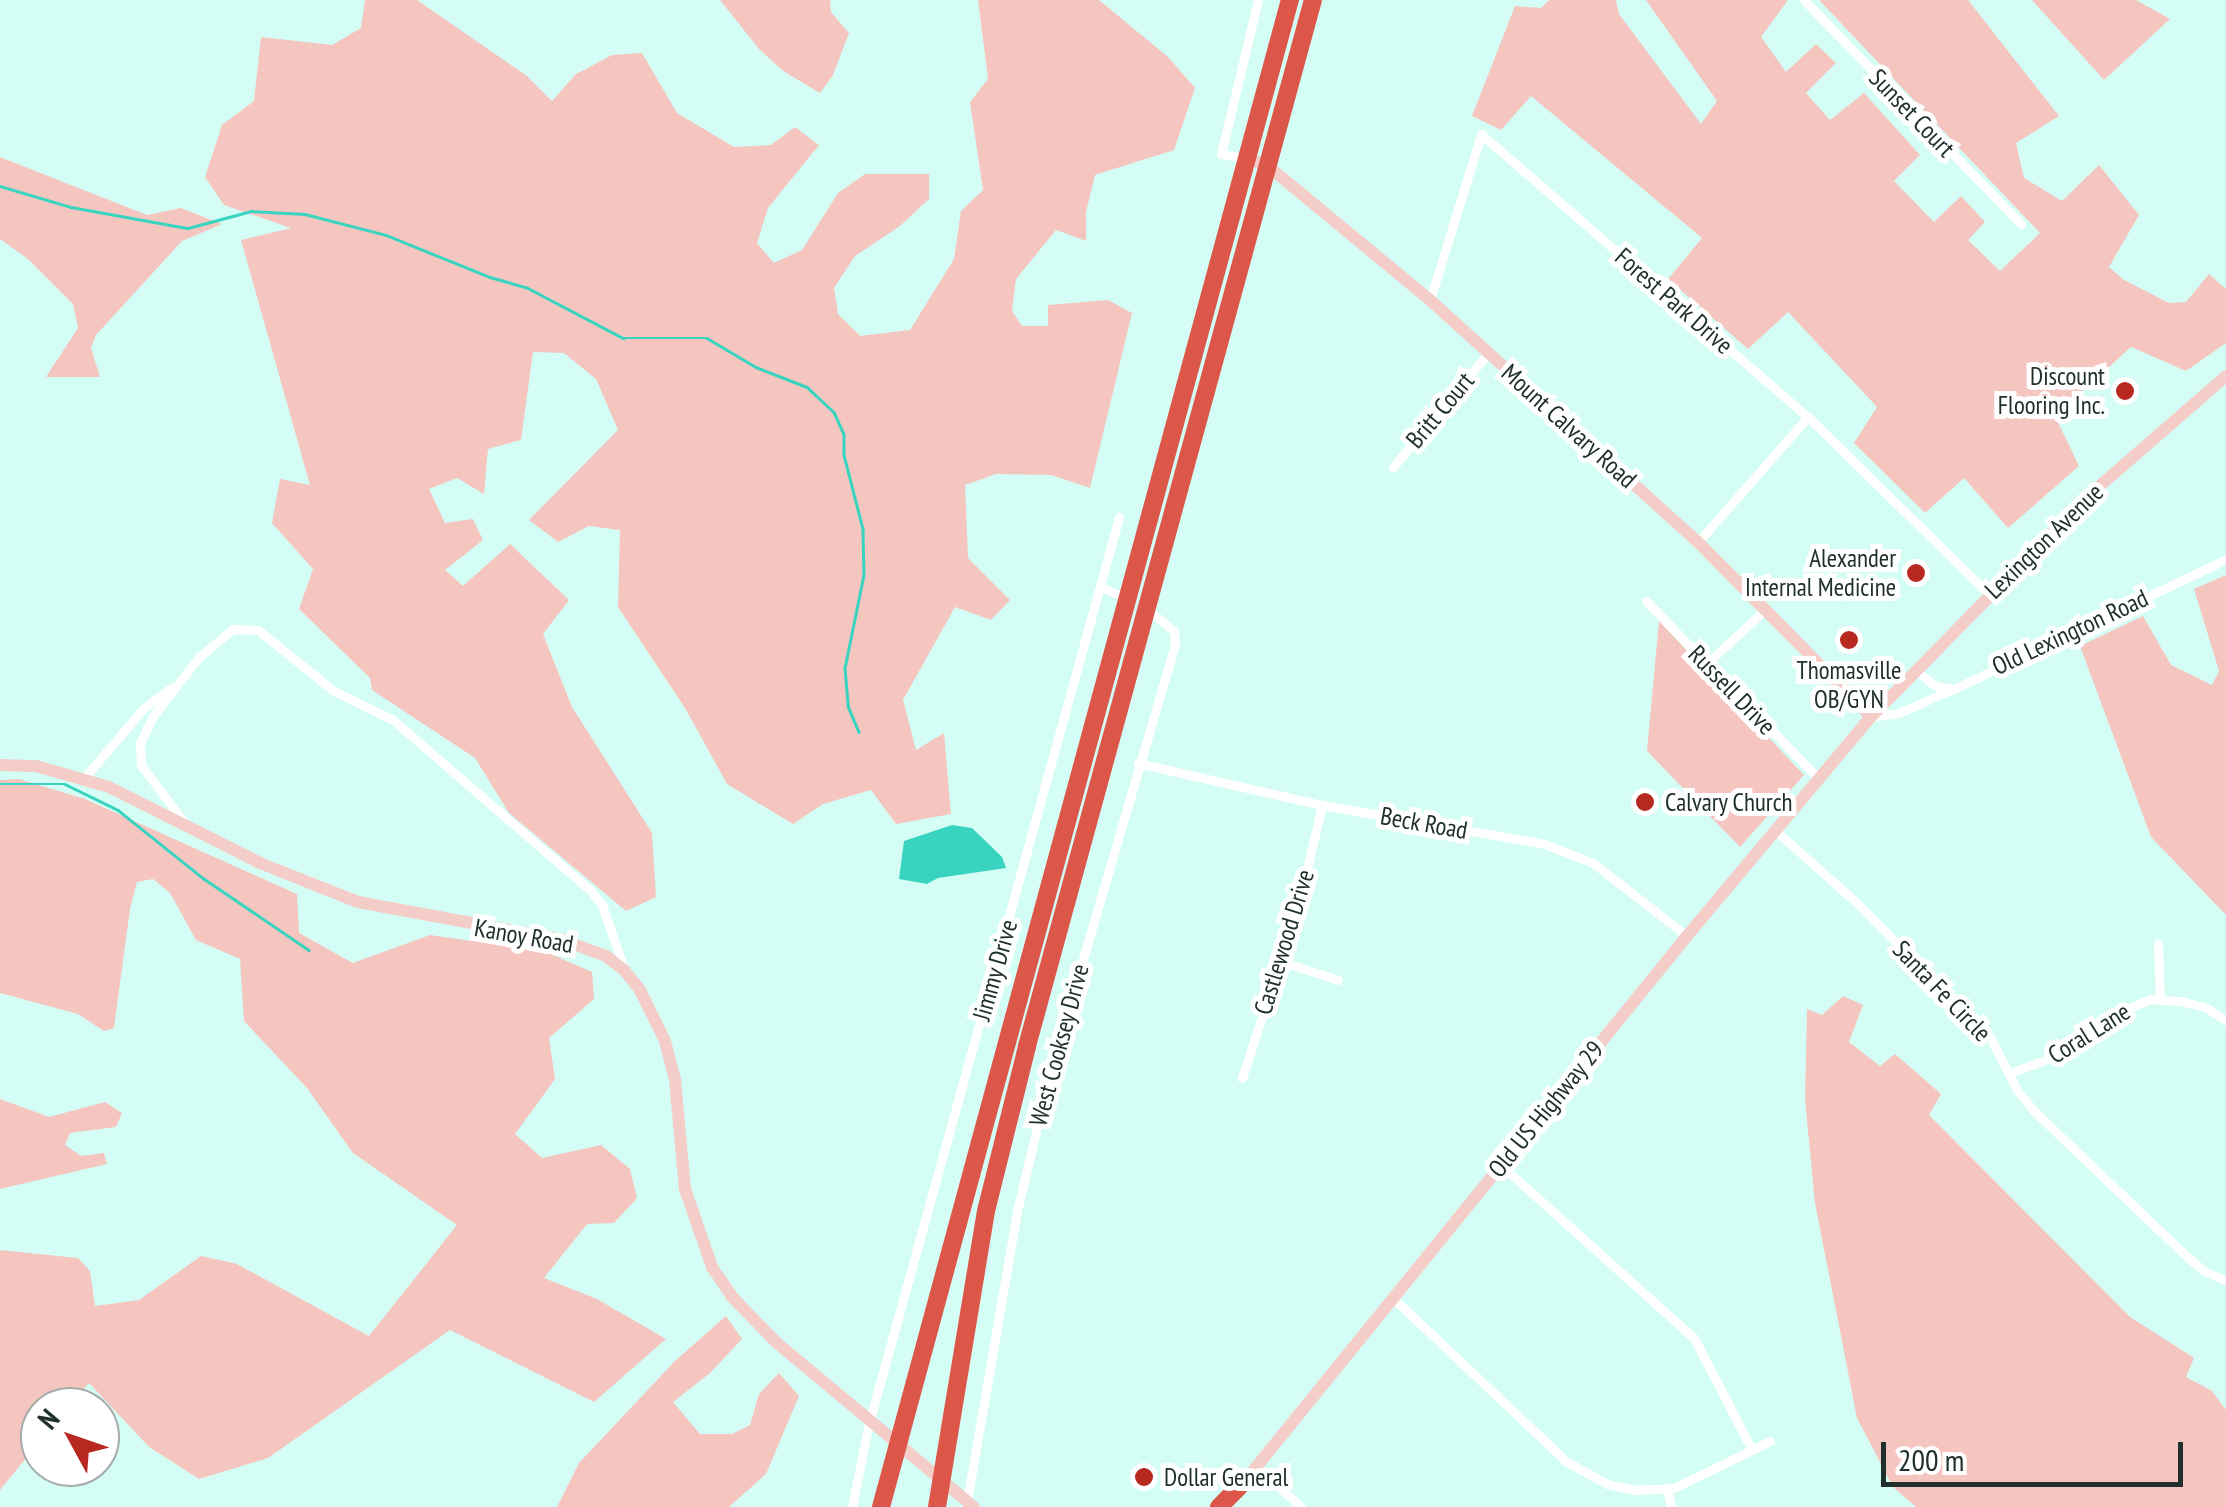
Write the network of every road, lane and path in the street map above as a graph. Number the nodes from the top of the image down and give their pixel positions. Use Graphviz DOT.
graph roads {
  1 [pos="1258,0"];
  2 [pos="1290,0"];
  3 [pos="1313,0"];
  4 [pos="1804,0"];
  5 [pos="1247,158"];
  6 [pos="1268,166"];
  7 [pos="2020,224"];
  8 [pos="1430,300"];
  9 [pos="1488,353"];
  10 [pos="2226,376"];
  11 [pos="1808,417"];
  12 [pos="1393,466"];
  13 [pos="1119,517"];
  14 [pos="1698,542"];
  15 [pos="2226,559"];
  16 [pos="1100,587"];
  17 [pos="1988,594"];
  18 [pos="1126,598"];
  19 [pos="1646,601"];
  20 [pos="1148,609"];
  21 [pos="1766,609"];
  22 [pos="1706,664"];
  23 [pos="1916,671"];
  24 [pos="182,680"];
  25 [pos="1954,689"];
  26 [pos="1872,717"];
  27 [pos="1138,763"];
  28 [pos="0,765"];
  29 [pos="84,778"];
  30 [pos="1819,779"];
  31 [pos="1322,805"];
  32 [pos="185,824"];
  33 [pos="1776,830"];
  34 [pos="1686,936"];
  35 [pos="2158,944"];
  36 [pos="1280,961"];
  37 [pos="624,970"];
  38 [pos="1338,980"];
  39 [pos="2160,1000"];
  40 [pos="2226,1021"];
  41 [pos="2010,1074"];
  42 [pos="1242,1078"];
  43 [pos="1501,1164"];
  44 [pos="2226,1281"];
  45 [pos="1393,1298"];
  46 [pos="869,1423"];
  47 [pos="1770,1441"];
  48 [pos="896,1444"];
  49 [pos="1752,1450"];
  50 [pos="1257,1466"];
  51 [pos="941,1480"];
  52 [pos="1240,1487"];
  53 [pos="1667,1489"];
  54 [pos="970,1504"];
  55 [pos="852,1507"];
  56 [pos="881,1507"];
  57 [pos="937,1507"];
  58 [pos="1223,1507"];
  59 [pos="1300,1507"];
  60 [pos="1670,1507"];
  1 -- 5 [label="street"];
  2 -- 5 [label="highway"];
  3 -- 6 [label="highway"];
  4 -- 7 [label="street, Sunset Court"];
  5 -- 6 [label="street, Mount Calvary Road"];
  5 -- 18 [label="highway"];
  6 -- 8 [label="street, Mount Calvary Road"];
  6 -- 20 [label="highway"];
  8 -- 9 [label="street, Mount Calvary Road"];
  8 -- 11 [label="street, Forest Park Drive"];
  9 -- 12 [label="street, Britt Court"];
  9 -- 14 [label="street, Mount Calvary Road"];
  10 -- 17 [label="street, Lexington Avenue"];
  11 -- 14 [label="street"];
  11 -- 17 [label="street, Forest Park Drive"];
  13 -- 16 [label="street, Jimmy Drive"];
  14 -- 21 [label="street, Mount Calvary Road"];
  15 -- 25 [label="street, Old Lexington Road"];
  16 -- 18 [label="street"];
  16 -- 46 [label="street, Jimmy Drive"];
  17 -- 23 [label="street, Lexington Avenue"];
  18 -- 48 [label="highway"];
  19 -- 22 [label="street, Russell Drive"];
  20 -- 27 [label="street, West Cooksey Drive"];
  20 -- 51 [label="highway"];
  21 -- 22 [label="street"];
  21 -- 26 [label="street, Mount Calvary Road"];
  22 -- 30 [label="street, Russell Drive"];
  23 -- 25 [label="street"];
  23 -- 26 [label="street, Lexington Avenue"];
  24 -- 29 [label="street"];
  24 -- 32 [label="street"];
  24 -- 37 [label="street"];
  25 -- 26 [label="street, Old Lexington Road"];
  26 -- 30 [label="street, Old US Highway 29"];
  27 -- 31 [label="street, Beck Road"];
  27 -- 54 [label="street, West Cooksey Drive"];
  28 -- 29 [label="street, Kanoy Road"];
  29 -- 32 [label="street, Kanoy Road"];
  30 -- 33 [label="street, Old US Highway 29"];
  31 -- 34 [label="street, Beck Road"];
  31 -- 36 [label="street, Castlewood Drive"];
  32 -- 37 [label="street, Kanoy Road"];
  33 -- 34 [label="street, Old US Highway 29"];
  33 -- 41 [label="street, Santa Fe Circle"];
  34 -- 43 [label="street, Old US Highway 29"];
  35 -- 39 [label="street"];
  36 -- 38 [label="street"];
  36 -- 42 [label="street, Castlewood Drive"];
  37 -- 46 [label="street, Kanoy Road"];
  39 -- 40 [label="street, Coral Lane"];
  39 -- 41 [label="street, Coral Lane"];
  41 -- 44 [label="street, Santa Fe Circle"];
  43 -- 45 [label="street, Old US Highway 29"];
  43 -- 49 [label="street"];
  45 -- 50 [label="street, Old US Highway 29"];
  45 -- 53 [label="street"];
  46 -- 48 [label="street, Kanoy Road"];
  46 -- 55 [label="street, Jimmy Drive"];
  47 -- 49 [label="street"];
  48 -- 51 [label="street, Kanoy Road"];
  48 -- 56 [label="highway"];
  49 -- 53 [label="street"];
  50 -- 52 [label="street, Old US Highway 29"];
  50 -- 59 [label="street"];
  51 -- 54 [label="street, Kanoy Road"];
  51 -- 57 [label="highway"];
  52 -- 58 [label="highway"];
  53 -- 60 [label="street"];
}
